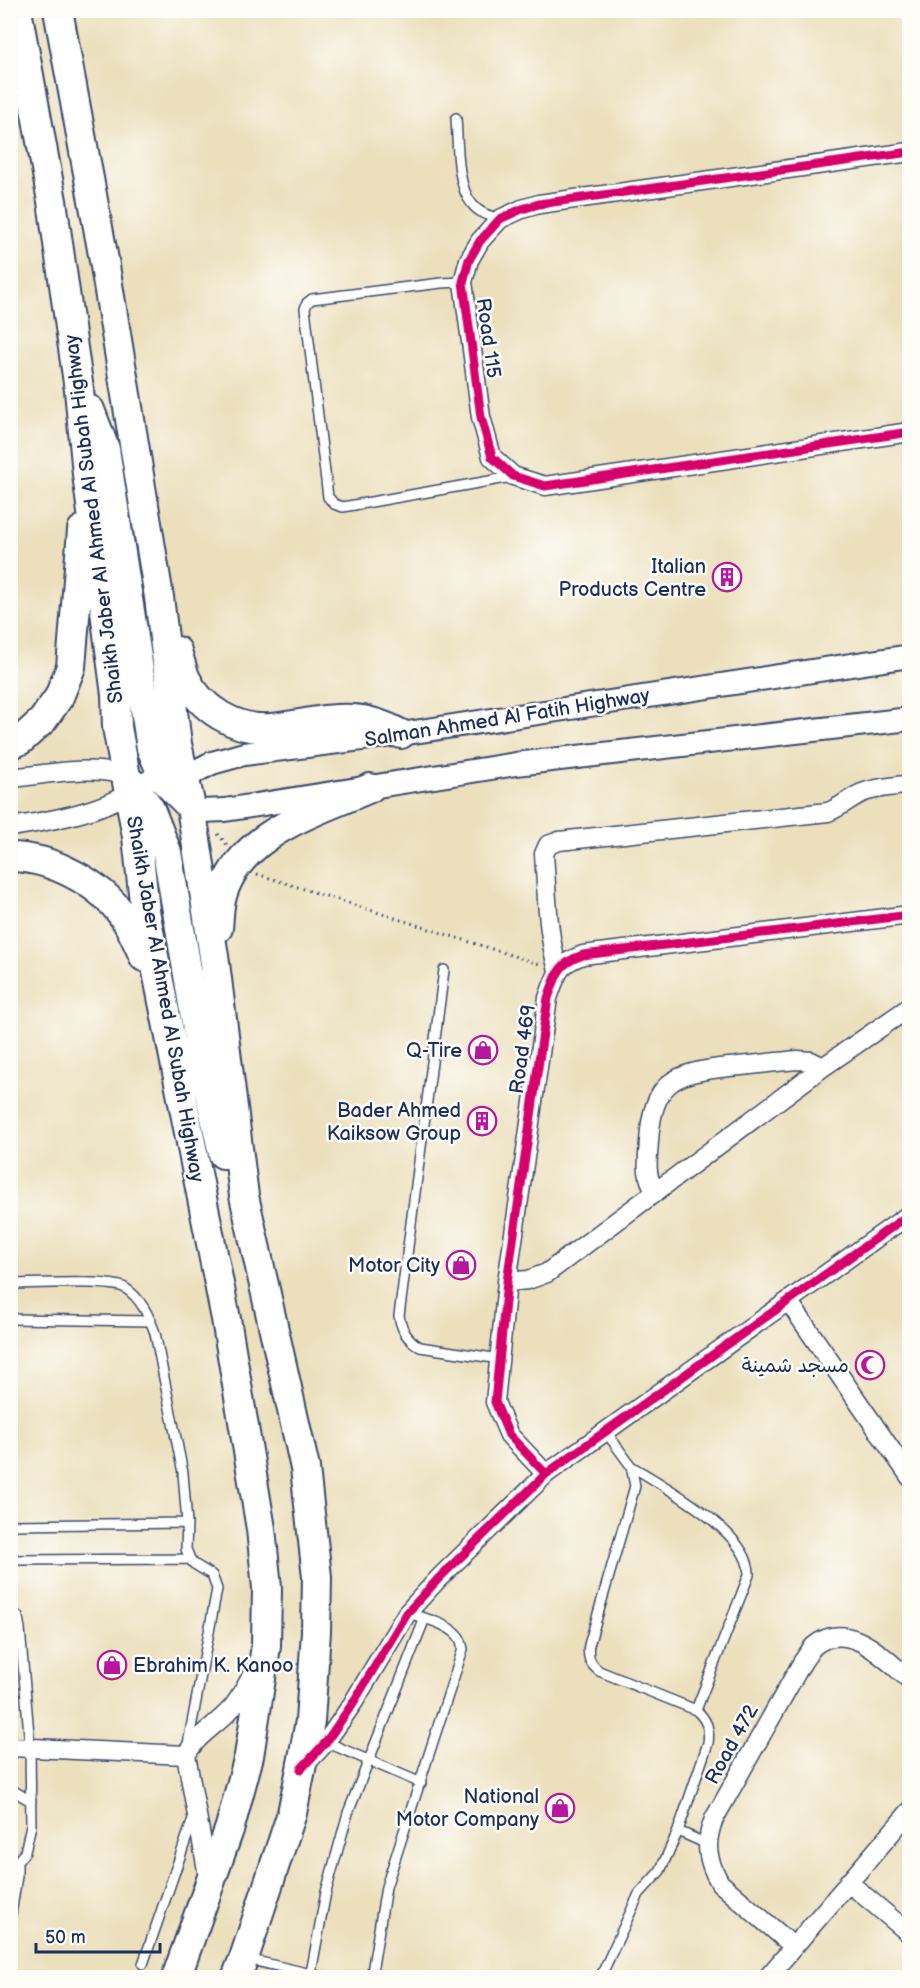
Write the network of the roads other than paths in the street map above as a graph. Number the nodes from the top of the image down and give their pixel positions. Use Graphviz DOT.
graph roads {
  1 [pos="17,10"];
  2 [pos="58,10"];
  3 [pos="456,118"];
  4 [pos="909,152"];
  5 [pos="500,219"];
  6 [pos="463,282"];
  7 [pos="79,390"];
  8 [pos="909,432"];
  9 [pos="87,474"];
  10 [pos="513,476"];
  11 [pos="159,597"];
  12 [pos="909,656"];
  13 [pos="909,718"];
  14 [pos="401,734"];
  15 [pos="10,746"];
  16 [pos="10,778"];
  17 [pos="909,784"];
  18 [pos="370,788"];
  19 [pos="184,791"];
  20 [pos="135,792"];
  21 [pos="10,827"];
  22 [pos="10,857"];
  23 [pos="909,915"];
  24 [pos="215,963"];
  25 [pos="444,970"];
  26 [pos="558,970"];
  27 [pos="161,990"];
  28 [pos="909,1007"];
  29 [pos="822,1067"];
  30 [pos="656,1191"];
  31 [pos="244,1196"];
  32 [pos="909,1214"];
  33 [pos="507,1282"];
  34 [pos="10,1284"];
  35 [pos="789,1302"];
  36 [pos="10,1319"];
  37 [pos="151,1321"];
  38 [pos="500,1359"];
  39 [pos="606,1431"];
  40 [pos="631,1466"];
  41 [pos="546,1474"];
  42 [pos="909,1477"];
  43 [pos="187,1523"];
  44 [pos="10,1526"];
  45 [pos="190,1558"];
  46 [pos="10,1560"];
  47 [pos="10,1608"];
  48 [pos="407,1613"];
  49 [pos="425,1618"];
  50 [pos="266,1646"];
  51 [pos="10,1649"];
  52 [pos="22,1649"];
  53 [pos="909,1680"];
  54 [pos="696,1710"];
  55 [pos="326,1742"];
  56 [pos="30,1746"];
  57 [pos="10,1747"];
  58 [pos="186,1755"];
  59 [pos="368,1759"];
  60 [pos="301,1769"];
  61 [pos="421,1783"];
  62 [pos="10,1790"];
  63 [pos="31,1801"];
  64 [pos="196,1811"];
  65 [pos="909,1811"];
  66 [pos="678,1831"];
  67 [pos="707,1844"];
  68 [pos="14,1864"];
  69 [pos="848,1882"];
  70 [pos="210,1887"];
  71 [pos="10,1921"];
  72 [pos="909,1934"];
  73 [pos="793,1946"];
  74 [pos="143,1964"];
  75 [pos="240,1968"];
  76 [pos="311,1976"];
  77 [pos="176,1977"];
  78 [pos="328,1977"];
  79 [pos="371,1977"];
  80 [pos="600,1977"];
  81 [pos="767,1977"];
  1 -- 7 [label="main road, Shaikh Jaber Al Ahmed Al Subah Highway"];
  2 -- 11 [label="main road"];
  3 -- 5 [label="lane"];
  4 -- 5 [label="street, Road 115"];
  5 -- 6 [label="street, Road 115"];
  6 -- 10 [label="street, Road 115"];
  6 -- 10 [label="lane"];
  7 -- 9 [label="main road, Shaikh Jaber Al Ahmed Al Subah Highway"];
  7 -- 19 [label="main road"];
  8 -- 10 [label="street, Road 115"];
  9 -- 15 [label="main road"];
  9 -- 20 [label="main road, Shaikh Jaber Al Ahmed Al Subah Highway"];
  11 -- 14 [label="main road"];
  11 -- 19 [label="main road"];
  12 -- 14 [label="street, Salman Ahmed Al Fatih Highway"];
  13 -- 18 [label="street"];
  14 -- 19 [label="street, Salman Ahmed Al Fatih Highway"];
  16 -- 20 [label="street"];
  17 -- 26 [label="street"];
  18 -- 19 [label="street"];
  18 -- 24 [label="main road"];
  19 -- 20 [label="street, Salman Ahmed Al Fatih Highway"];
  19 -- 24 [label="main road"];
  20 -- 21 [label="street"];
  20 -- 27 [label="main road, Shaikh Jaber Al Ahmed Al Subah Highway"];
  20 -- 31 [label="main road"];
  22 -- 27 [label="main road"];
  23 -- 26 [label="street"];
  24 -- 31 [label="main road"];
  25 -- 38 [label="lane"];
  26 -- 33 [label="street, Road 469"];
  27 -- 50 [label="main road, Shaikh Jaber Al Ahmed Al Subah Highway"];
  28 -- 29 [label="street"];
  29 -- 30 [label="street"];
  29 -- 30 [label="street"];
  30 -- 33 [label="street"];
  31 -- 60 [label="main road"];
  32 -- 35 [label="street"];
  33 -- 38 [label="street, Road 469"];
  34 -- 37 [label="lane"];
  35 -- 39 [label="street"];
  35 -- 42 [label="street"];
  36 -- 37 [label="lane"];
  37 -- 43 [label="lane"];
  38 -- 41 [label="street, Road 469"];
  39 -- 40 [label="lane"];
  39 -- 41 [label="street"];
  40 -- 54 [label="lane"];
  40 -- 54 [label="lane"];
  41 -- 48 [label="street"];
  43 -- 44 [label="lane"];
  43 -- 45 [label="lane"];
  45 -- 46 [label="lane"];
  45 -- 58 [label="lane"];
  47 -- 52 [label="lane"];
  48 -- 49 [label="lane"];
  48 -- 55 [label="street"];
  49 -- 59 [label="lane"];
  49 -- 61 [label="lane"];
  50 -- 58 [label="street"];
  50 -- 70 [label="main road, Shaikh Jaber Al Ahmed Al Subah Highway"];
  51 -- 52 [label="lane"];
  52 -- 56 [label="lane"];
  53 -- 67 [label="street, Road 472"];
  54 -- 66 [label="lane"];
  55 -- 59 [label="lane"];
  55 -- 60 [label="street"];
  56 -- 57 [label="street"];
  56 -- 58 [label="street"];
  56 -- 63 [label="lane"];
  58 -- 64 [label="street"];
  59 -- 61 [label="lane"];
  59 -- 76 [label="lane"];
  60 -- 75 [label="main road"];
  61 -- 79 [label="lane"];
  62 -- 63 [label="lane"];
  63 -- 68 [label="lane"];
  64 -- 70 [label="street"];
  64 -- 74 [label="lane"];
  65 -- 69 [label="street"];
  66 -- 67 [label="lane"];
  66 -- 80 [label="lane"];
  67 -- 73 [label="street"];
  68 -- 71 [label="lane"];
  69 -- 72 [label="street"];
  69 -- 73 [label="street"];
  70 -- 77 [label="main road, Shaikh Jaber Al Ahmed Al Subah Highway"];
  73 -- 81 [label="street"];
  75 -- 76 [label="lane"];
  76 -- 78 [label="lane"];
}
